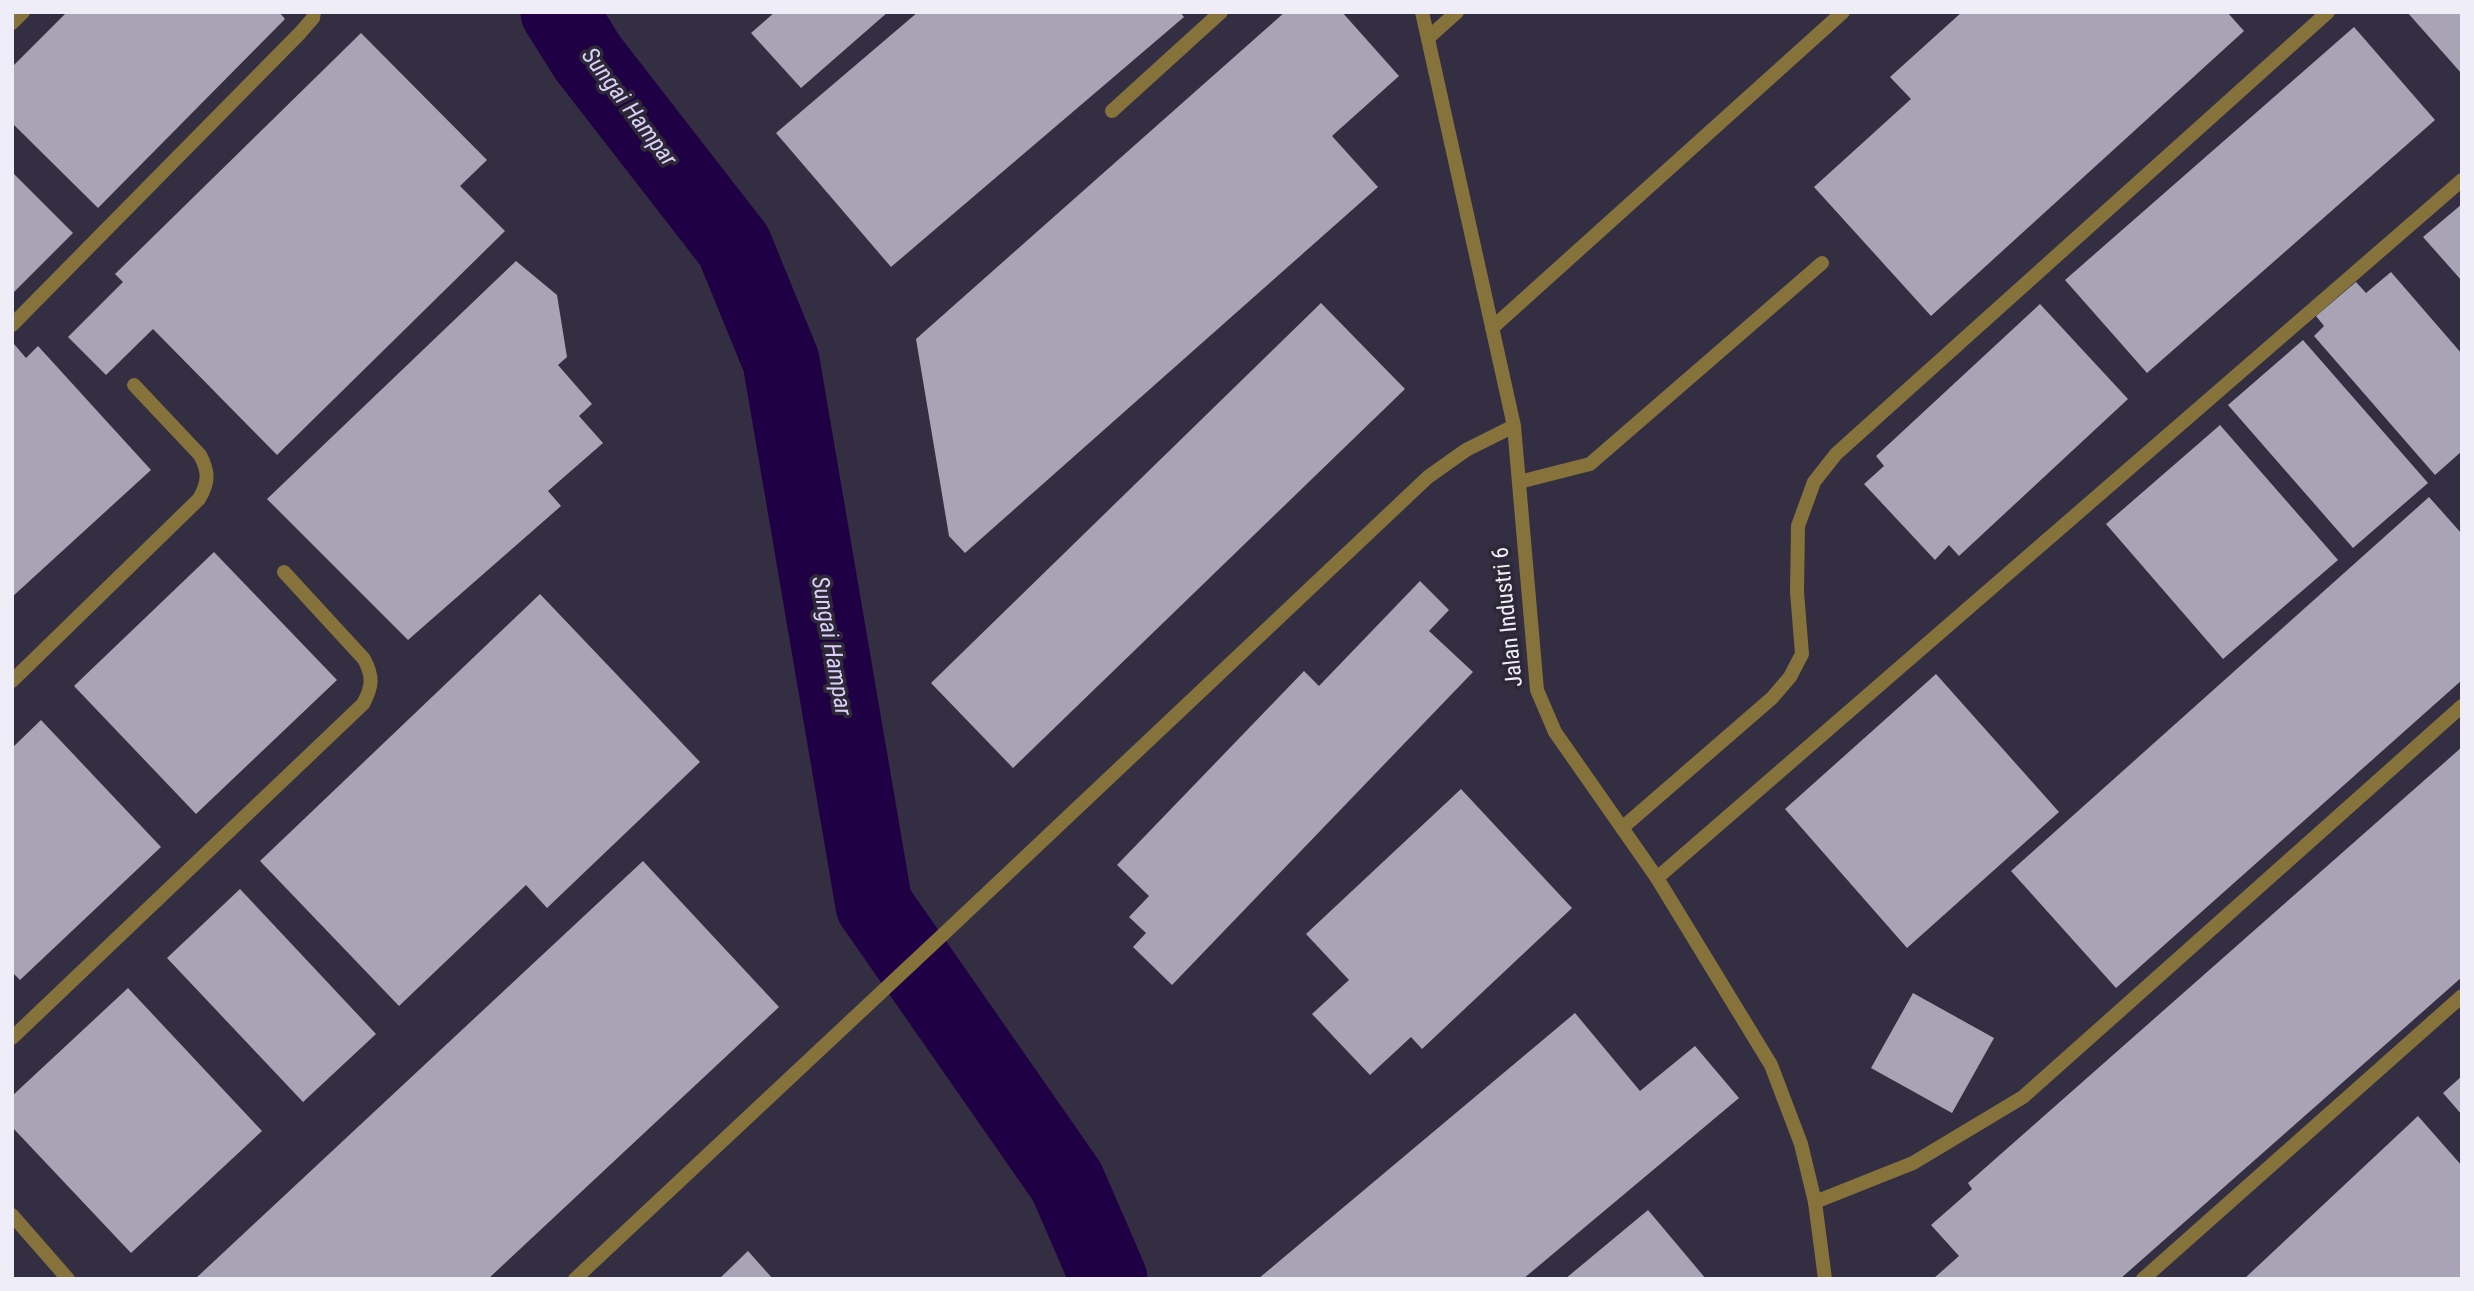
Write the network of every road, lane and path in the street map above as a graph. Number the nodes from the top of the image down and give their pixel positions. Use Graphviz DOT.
graph roads {
  1 [pos="23,12"];
  2 [pos="314,12"];
  3 [pos="1221,12"];
  4 [pos="1422,12"];
  5 [pos="1457,12"];
  6 [pos="1843,12"];
  7 [pos="2328,12"];
  8 [pos="12,23"];
  9 [pos="1428,38"];
  10 [pos="1112,111"];
  11 [pos="2462,180"];
  12 [pos="1822,263"];
  13 [pos="12,325"];
  14 [pos="1492,328"];
  15 [pos="134,384"];
  16 [pos="1514,426"];
  17 [pos="1519,482"];
  18 [pos="284,572"];
  19 [pos="12,681"];
  20 [pos="2462,706"];
  21 [pos="1622,828"];
  22 [pos="1657,878"];
  23 [pos="2462,996"];
  24 [pos="12,1038"];
  25 [pos="1815,1202"];
  26 [pos="12,1215"];
  27 [pos="68,1279"];
  28 [pos="575,1279"];
  29 [pos="1825,1279"];
  30 [pos="2143,1279"];
  1 -- 8 [label="street"];
  2 -- 13 [label="street"];
  3 -- 10 [label="street"];
  4 -- 9 [label="street, Jalan Industri 6"];
  5 -- 9 [label="street"];
  6 -- 14 [label="street"];
  7 -- 21 [label="street"];
  9 -- 14 [label="street, Jalan Industri 6"];
  11 -- 22 [label="street"];
  12 -- 17 [label="street"];
  14 -- 16 [label="street, Jalan Industri 6"];
  15 -- 19 [label="street"];
  16 -- 17 [label="street, Jalan Industri 6"];
  16 -- 28 [label="street"];
  17 -- 21 [label="street, Jalan Industri 6"];
  18 -- 24 [label="street"];
  20 -- 25 [label="street"];
  21 -- 22 [label="street, Jalan Industri 6"];
  22 -- 25 [label="street, Jalan Industri 6"];
  23 -- 30 [label="street"];
  25 -- 29 [label="street, Jalan Industri 6"];
  26 -- 27 [label="street"];
}
